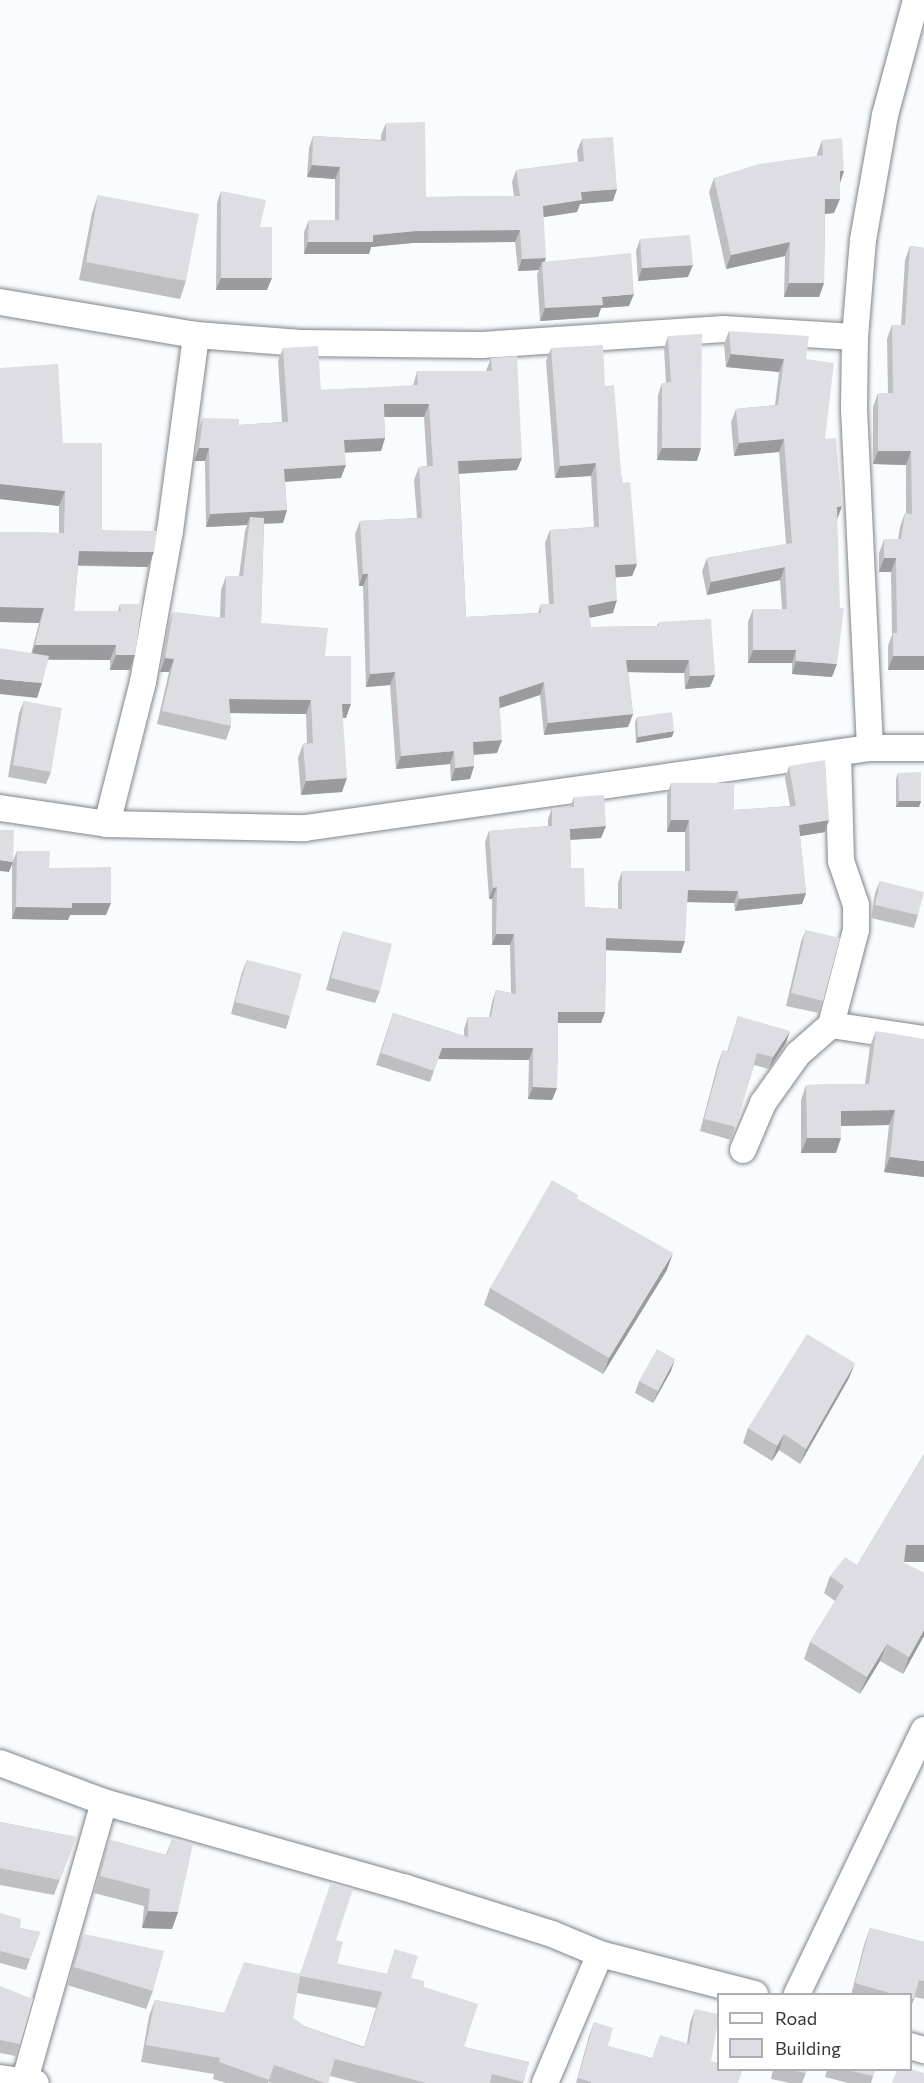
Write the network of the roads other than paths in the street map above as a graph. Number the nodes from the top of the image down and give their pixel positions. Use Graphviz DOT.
graph roads {
  1 [pos="916,0"];
  2 [pos="0,302"];
  3 [pos="196,335"];
  4 [pos="855,337"];
  5 [pos="870,748"];
  6 [pos="924,748"];
  7 [pos="838,753"];
  8 [pos="0,808"];
  9 [pos="107,824"];
  10 [pos="831,1025"];
  11 [pos="924,1039"];
  12 [pos="743,1150"];
  13 [pos="924,1730"];
  14 [pos="0,1763"];
  15 [pos="105,1802"];
  16 [pos="600,1954"];
  17 [pos="747,1993"];
  18 [pos="798,1993"];
  19 [pos="21,2081"];
  20 [pos="545,2083"];
  1 -- 4 [label="street"];
  2 -- 3 [label="street"];
  3 -- 4 [label="street"];
  3 -- 9 [label="street"];
  4 -- 5 [label="street"];
  5 -- 6 [label="street"];
  5 -- 7 [label="street"];
  7 -- 9 [label="street"];
  7 -- 10 [label="street"];
  8 -- 9 [label="street"];
  10 -- 11 [label="street"];
  10 -- 12 [label="street"];
  13 -- 18 [label="street"];
  14 -- 15 [label="street"];
  15 -- 16 [label="street"];
  15 -- 19 [label="street"];
  16 -- 17 [label="street"];
  16 -- 20 [label="street"];
}
